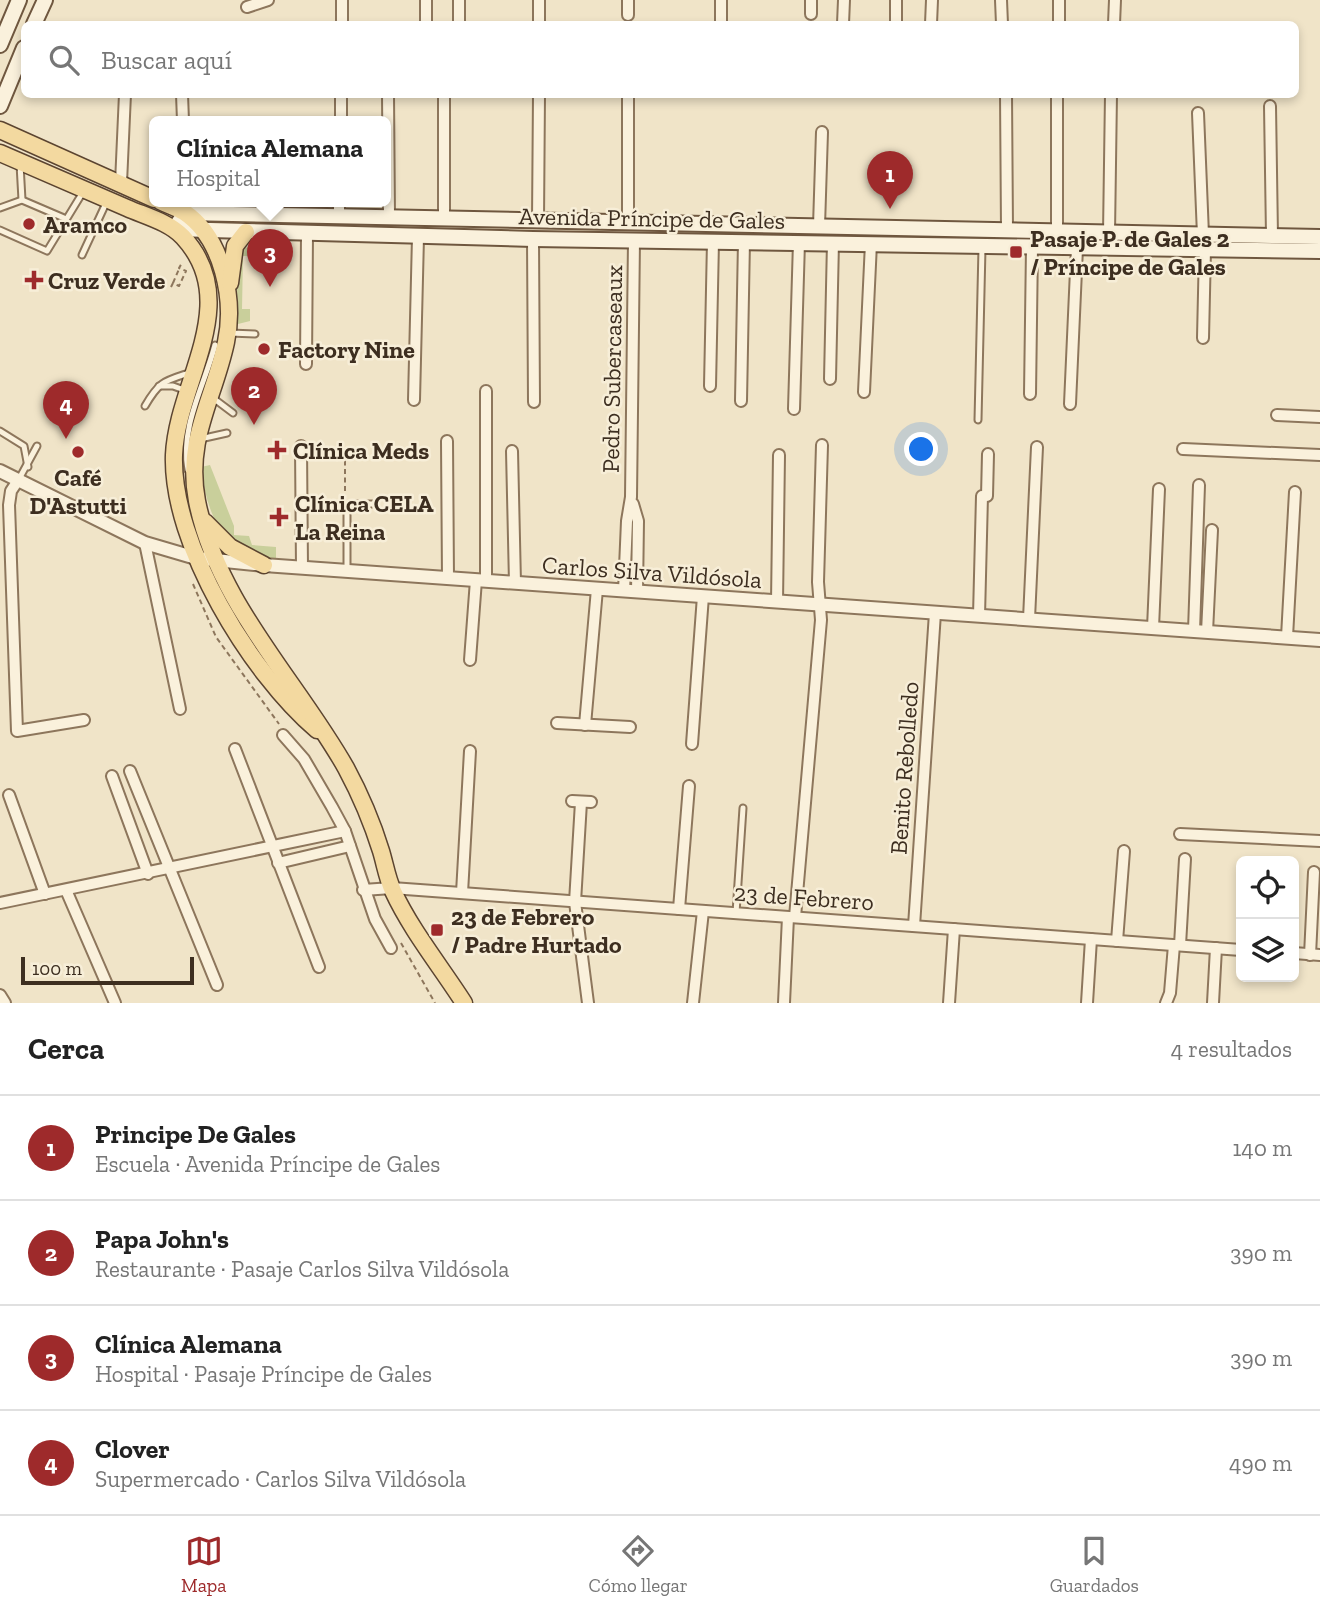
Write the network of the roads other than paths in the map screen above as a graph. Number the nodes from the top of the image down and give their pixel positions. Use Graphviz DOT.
graph roads {
  1 [pos="19,0"];
  2 [pos="45,0"];
  3 [pos="268,0"];
  4 [pos="342,0"];
  5 [pos="426,0"];
  6 [pos="458,0"];
  7 [pos="539,0"];
  8 [pos="628,0"];
  9 [pos="721,0"];
  10 [pos="811,0"];
  11 [pos="844,0"];
  12 [pos="896,0"];
  13 [pos="932,0"];
  14 [pos="1001,0"];
  15 [pos="1059,0"];
  16 [pos="1115,0"];
  17 [pos="247,7"];
  18 [pos="628,15"];
  19 [pos="811,15"];
  20 [pos="342,20"];
  21 [pos="35,21"];
  22 [pos="426,21"];
  23 [pos="459,21"];
  24 [pos="539,21"];
  25 [pos="721,21"];
  26 [pos="843,21"];
  27 [pos="896,21"];
  28 [pos="931,21"];
  29 [pos="1002,21"];
  30 [pos="1059,21"];
  31 [pos="1114,21"];
  32 [pos="0,45"];
  33 [pos="21,55"];
  34 [pos="125,98"];
  35 [pos="182,98"];
  36 [pos="341,98"];
  37 [pos="388,98"];
  38 [pos="444,98"];
  39 [pos="539,98"];
  40 [pos="628,98"];
  41 [pos="1006,98"];
  42 [pos="1057,98"];
  43 [pos="1111,98"];
  44 [pos="0,106"];
  45 [pos="1270,106"];
  46 [pos="1198,113"];
  47 [pos="183,116"];
  48 [pos="341,116"];
  49 [pos="388,116"];
  50 [pos="0,130"];
  51 [pos="822,132"];
  52 [pos="0,153"];
  53 [pos="19,161"];
  54 [pos="121,183"];
  55 [pos="85,190"];
  56 [pos="149,196"];
  57 [pos="107,199"];
  58 [pos="22,200"];
  59 [pos="185,207"];
  60 [pos="389,207"];
  61 [pos="0,208"];
  62 [pos="339,209"];
  63 [pos="389,217"];
  64 [pos="64,218"];
  65 [pos="443,218"];
  66 [pos="538,220"];
  67 [pos="628,222"];
  68 [pos="819,226"];
  69 [pos="174,229"];
  70 [pos="0,230"];
  71 [pos="202,230"];
  72 [pos="1007,230"];
  73 [pos="1057,231"];
  74 [pos="246,232"];
  75 [pos="1109,233"];
  76 [pos="307,234"];
  77 [pos="1272,236"];
  78 [pos="418,237"];
  79 [pos="1320,237"];
  80 [pos="534,239"];
  81 [pos="634,240"];
  82 [pos="713,241"];
  83 [pos="744,241"];
  84 [pos="799,242"];
  85 [pos="833,242"];
  86 [pos="1204,242"];
  87 [pos="871,243"];
  88 [pos="982,246"];
  89 [pos="1032,247"];
  90 [pos="1077,248"];
  91 [pos="1320,251"];
  92 [pos="82,256"];
  93 [pos="229,306"];
  94 [pos="228,333"];
  95 [pos="255,334"];
  96 [pos="1203,338"];
  97 [pos="215,345"];
  98 [pos="306,364"];
  99 [pos="195,371"];
  100 [pos="830,379"];
  101 [pos="710,386"];
  102 [pos="156,387"];
  103 [pos="486,391"];
  104 [pos="187,392"];
  105 [pos="864,392"];
  106 [pos="1030,394"];
  107 [pos="208,395"];
  108 [pos="414,400"];
  109 [pos="741,401"];
  110 [pos="534,402"];
  111 [pos="1070,404"];
  112 [pos="145,406"];
  113 [pos="794,409"];
  114 [pos="233,413"];
  115 [pos="1278,415"];
  116 [pos="1320,417"];
  117 [pos="978,419"];
  118 [pos="0,431"];
  119 [pos="227,433"];
  120 [pos="197,440"];
  121 [pos="447,442"];
  122 [pos="822,445"];
  123 [pos="37,446"];
  124 [pos="301,446"];
  125 [pos="1037,447"];
  126 [pos="1183,449"];
  127 [pos="512,451"];
  128 [pos="988,454"];
  129 [pos="779,455"];
  130 [pos="1320,455"];
  131 [pos="28,467"];
  132 [pos="0,471"];
  133 [pos="19,480"];
  134 [pos="1199,485"];
  135 [pos="1159,489"];
  136 [pos="1295,492"];
  137 [pos="375,503"];
  138 [pos="199,510"];
  139 [pos="1212,530"];
  140 [pos="145,543"];
  141 [pos="196,558"];
  142 [pos="5,559"];
  143 [pos="217,561"];
  144 [pos="264,565"];
  145 [pos="302,568"];
  146 [pos="347,571"];
  147 [pos="448,578"];
  148 [pos="481,581"];
  149 [pos="515,583"];
  150 [pos="597,589"];
  151 [pos="631,591"];
  152 [pos="704,596"];
  153 [pos="776,602"];
  154 [pos="819,605"];
  155 [pos="935,613"];
  156 [pos="979,616"];
  157 [pos="1029,619"];
  158 [pos="1153,628"];
  159 [pos="1201,631"];
  160 [pos="1287,637"];
  161 [pos="1320,640"];
  162 [pos="470,660"];
  163 [pos="180,709"];
  164 [pos="84,720"];
  165 [pos="556,723"];
  166 [pos="585,725"];
  167 [pos="629,727"];
  168 [pos="283,734"];
  169 [pos="692,744"];
  170 [pos="235,749"];
  171 [pos="335,750"];
  172 [pos="470,751"];
  173 [pos="131,771"];
  174 [pos="112,776"];
  175 [pos="689,786"];
  176 [pos="9,795"];
  177 [pos="581,802"];
  178 [pos="743,808"];
  179 [pos="345,831"];
  180 [pos="1180,834"];
  181 [pos="1320,841"];
  182 [pos="350,846"];
  183 [pos="273,848"];
  184 [pos="1124,851"];
  185 [pos="1185,859"];
  186 [pos="278,863"];
  187 [pos="170,869"];
  188 [pos="1314,872"];
  189 [pos="148,874"];
  190 [pos="392,888"];
  191 [pos="66,890"];
  192 [pos="363,890"];
  193 [pos="462,893"];
  194 [pos="46,894"];
  195 [pos="575,902"];
  196 [pos="0,903"];
  197 [pos="679,909"];
  198 [pos="703,911"];
  199 [pos="736,913"];
  200 [pos="792,917"];
  201 [pos="914,926"];
  202 [pos="954,929"];
  203 [pos="1091,939"];
  204 [pos="1117,941"];
  205 [pos="1177,945"];
  206 [pos="391,948"];
  207 [pos="1216,948"];
  208 [pos="1236,950"];
  209 [pos="1315,955"];
  210 [pos="319,967"];
  211 [pos="216,985"];
  212 [pos="0,995"];
  213 [pos="5,1003"];
  214 [pos="115,1003"];
  215 [pos="464,1003"];
  216 [pos="589,1003"];
  217 [pos="694,1003"];
  218 [pos="784,1003"];
  219 [pos="949,1003"];
  220 [pos="1087,1003"];
  221 [pos="1166,1003"];
  222 [pos="1213,1003"];
  1 -- 32 [label="main road"];
  2 -- 21 [label="main road"];
  3 -- 17 [label="street"];
  4 -- 20 [label="street"];
  5 -- 22 [label="street"];
  6 -- 23 [label="street"];
  7 -- 24 [label="street"];
  8 -- 18 [label="street"];
  9 -- 25 [label="street"];
  10 -- 19 [label="street"];
  11 -- 26 [label="street"];
  12 -- 27 [label="street"];
  13 -- 28 [label="street"];
  14 -- 29 [label="street"];
  15 -- 30 [label="street"];
  16 -- 31 [label="street"];
  33 -- 44 [label="main road"];
  34 -- 54 [label="street"];
  35 -- 47 [label="street"];
  36 -- 48 [label="street"];
  37 -- 49 [label="street"];
  38 -- 65 [label="street"];
  39 -- 66 [label="street"];
  40 -- 67 [label="street"];
  41 -- 72 [label="street"];
  42 -- 73 [label="street"];
  43 -- 75 [label="street"];
  45 -- 77 [label="street"];
  46 -- 86 [label="street"];
  50 -- 54 [label="main road"];
  51 -- 68 [label="street"];
  52 -- 53 [label="main road, Avenida Príncipe de Gales"];
  53 -- 55 [label="main road, Avenida Príncipe de Gales"];
  53 -- 58 [label="lane"];
  54 -- 56 [label="main road"];
  55 -- 57 [label="main road, Avenida Príncipe de Gales"];
  55 -- 64 [label="lane"];
  57 -- 69 [label="main road, Avenida Príncipe de Gales"];
  57 -- 92 [label="lane"];
  58 -- 61 [label="lane"];
  58 -- 64 [label="lane"];
  59 -- 62 [label="main road, Avenida Príncipe de Gales"];
  59 -- 69 [label="main road"];
  59 -- 71 [label="main road"];
  60 -- 63 [label="street"];
  62 -- 63 [label="main road, Avenida Príncipe de Gales"];
  63 -- 65 [label="main road, Avenida Príncipe de Gales"];
  64 -- 70 [label="lane"];
  65 -- 66 [label="main road, Avenida Príncipe de Gales"];
  66 -- 67 [label="main road, Avenida Príncipe de Gales"];
  67 -- 68 [label="main road, Avenida Príncipe de Gales"];
  68 -- 72 [label="main road, Avenida Príncipe de Gales"];
  69 -- 71 [label="main road, Avenida Príncipe de Gales"];
  69 -- 99 [label="main road"];
  71 -- 74 [label="main road, Avenida Príncipe de Gales"];
  71 -- 93 [label="main road"];
  72 -- 73 [label="main road, Avenida Príncipe de Gales"];
  73 -- 75 [label="main road, Avenida Príncipe de Gales"];
  74 -- 76 [label="main road, Avenida Príncipe de Gales"];
  74 -- 93 [label="main road"];
  75 -- 86 [label="main road, Avenida Príncipe de Gales"];
  76 -- 78 [label="main road, Avenida Príncipe de Gales"];
  76 -- 98 [label="street"];
  77 -- 79 [label="main road, Avenida Príncipe de Gales"];
  77 -- 86 [label="main road, Avenida Príncipe de Gales"];
  78 -- 80 [label="main road, Avenida Príncipe de Gales"];
  78 -- 108 [label="street"];
  80 -- 81 [label="main road, Avenida Príncipe de Gales"];
  80 -- 110 [label="street"];
  81 -- 82 [label="main road, Avenida Príncipe de Gales"];
  81 -- 151 [label="street, Pedro Subercaseaux"];
  82 -- 83 [label="main road, Avenida Príncipe de Gales"];
  82 -- 101 [label="street"];
  83 -- 84 [label="main road, Avenida Príncipe de Gales"];
  83 -- 109 [label="street"];
  84 -- 85 [label="main road, Avenida Príncipe de Gales"];
  84 -- 113 [label="street"];
  85 -- 87 [label="main road, Avenida Príncipe de Gales"];
  85 -- 100 [label="street"];
  86 -- 90 [label="main road, Avenida Príncipe de Gales"];
  86 -- 91 [label="main road, Avenida Príncipe de Gales"];
  86 -- 96 [label="street"];
  87 -- 88 [label="main road, Avenida Príncipe de Gales"];
  87 -- 105 [label="street"];
  88 -- 89 [label="main road, Avenida Príncipe de Gales"];
  88 -- 117 [label="lane"];
  89 -- 90 [label="main road, Avenida Príncipe de Gales"];
  89 -- 106 [label="street"];
  90 -- 111 [label="street"];
  93 -- 94 [label="main road"];
  94 -- 95 [label="lane"];
  94 -- 107 [label="main road"];
  97 -- 138 [label="lane"];
  99 -- 102 [label="lane"];
  99 -- 104 [label="main road"];
  102 -- 104 [label="lane"];
  102 -- 112 [label="lane"];
  103 -- 148 [label="street"];
  104 -- 141 [label="main road"];
  107 -- 114 [label="lane"];
  107 -- 120 [label="main road"];
  115 -- 116 [label="street"];
  118 -- 131 [label="lane"];
  119 -- 120 [label="lane"];
  120 -- 138 [label="main road"];
  121 -- 147 [label="street"];
  122 -- 154 [label="street"];
  123 -- 131 [label="lane"];
  124 -- 145 [label="street"];
  125 -- 157 [label="street"];
  126 -- 130 [label="street"];
  127 -- 149 [label="street"];
  128 -- 156 [label="street"];
  129 -- 153 [label="street"];
  131 -- 133 [label="lane"];
  132 -- 133 [label="street, Carlos Silva Vildósola"];
  133 -- 140 [label="street, Carlos Silva Vildósola"];
  133 -- 142 [label="street"];
  134 -- 159 [label="street"];
  135 -- 158 [label="street"];
  136 -- 160 [label="street"];
  137 -- 146 [label="lane"];
  138 -- 143 [label="main road"];
  138 -- 144 [label="main road"];
  139 -- 159 [label="street"];
  140 -- 141 [label="street, Carlos Silva Vildósola"];
  140 -- 163 [label="street"];
  141 -- 143 [label="street, Carlos Silva Vildósola"];
  141 -- 171 [label="main road"];
  142 -- 164 [label="street"];
  143 -- 144 [label="street, Carlos Silva Vildósola"];
  143 -- 171 [label="main road"];
  144 -- 145 [label="street, Carlos Silva Vildósola"];
  145 -- 146 [label="street, Carlos Silva Vildósola"];
  146 -- 147 [label="street, Carlos Silva Vildósola"];
  147 -- 148 [label="street, Carlos Silva Vildósola"];
  148 -- 149 [label="street, Carlos Silva Vildósola"];
  148 -- 162 [label="street"];
  149 -- 150 [label="street, Carlos Silva Vildósola"];
  150 -- 151 [label="street, Carlos Silva Vildósola"];
  150 -- 166 [label="street"];
  151 -- 152 [label="street, Carlos Silva Vildósola"];
  152 -- 153 [label="street, Carlos Silva Vildósola"];
  152 -- 169 [label="street"];
  153 -- 154 [label="street, Carlos Silva Vildósola"];
  154 -- 155 [label="street, Carlos Silva Vildósola"];
  154 -- 200 [label="street"];
  155 -- 156 [label="street, Carlos Silva Vildósola"];
  155 -- 201 [label="street, Benito Rebolledo"];
  156 -- 157 [label="street, Carlos Silva Vildósola"];
  157 -- 158 [label="street, Carlos Silva Vildósola"];
  158 -- 159 [label="street, Carlos Silva Vildósola"];
  159 -- 160 [label="street, Carlos Silva Vildósola"];
  160 -- 161 [label="street, Carlos Silva Vildósola"];
  165 -- 166 [label="street"];
  166 -- 167 [label="street"];
  168 -- 179 [label="street"];
  170 -- 183 [label="street"];
  171 -- 190 [label="main road"];
  172 -- 193 [label="street"];
  173 -- 187 [label="street"];
  174 -- 189 [label="street"];
  175 -- 197 [label="street"];
  176 -- 194 [label="street"];
  177 -- 195 [label="street"];
  178 -- 199 [label="lane"];
  179 -- 182 [label="street"];
  179 -- 183 [label="street"];
  180 -- 181 [label="street"];
  182 -- 186 [label="street"];
  182 -- 192 [label="street"];
  183 -- 186 [label="street"];
  183 -- 187 [label="street"];
  184 -- 204 [label="street"];
  185 -- 205 [label="street"];
  186 -- 210 [label="street"];
  187 -- 189 [label="street"];
  187 -- 211 [label="street"];
  188 -- 209 [label="street"];
  189 -- 191 [label="street"];
  190 -- 192 [label="street, 23 de Febrero"];
  190 -- 193 [label="street, 23 de Febrero"];
  190 -- 215 [label="main road"];
  191 -- 194 [label="street"];
  191 -- 214 [label="street"];
  192 -- 206 [label="street"];
  193 -- 195 [label="street, 23 de Febrero"];
  194 -- 196 [label="street"];
  195 -- 197 [label="street, 23 de Febrero"];
  195 -- 216 [label="street"];
  197 -- 198 [label="street, 23 de Febrero"];
  198 -- 199 [label="street, 23 de Febrero"];
  198 -- 217 [label="street"];
  199 -- 200 [label="street, 23 de Febrero"];
  200 -- 201 [label="street, 23 de Febrero"];
  200 -- 218 [label="street"];
  201 -- 202 [label="street, 23 de Febrero"];
  202 -- 203 [label="street, 23 de Febrero"];
  202 -- 219 [label="street"];
  203 -- 204 [label="street, 23 de Febrero"];
  203 -- 220 [label="street"];
  204 -- 205 [label="street, 23 de Febrero"];
  205 -- 207 [label="street, 23 de Febrero"];
  205 -- 221 [label="street"];
  207 -- 208 [label="street, 23 de Febrero"];
  207 -- 222 [label="street"];
  212 -- 213 [label="street"];
}
